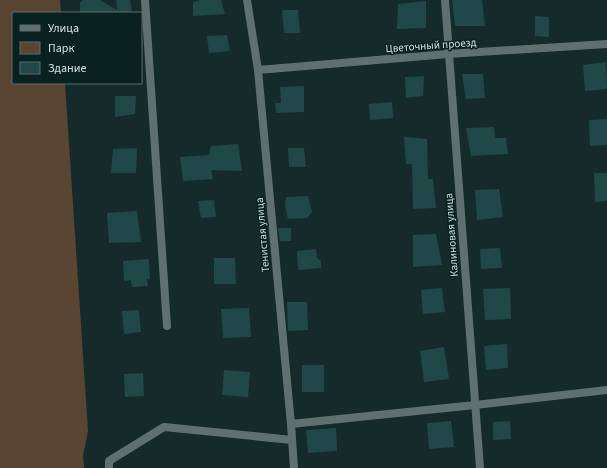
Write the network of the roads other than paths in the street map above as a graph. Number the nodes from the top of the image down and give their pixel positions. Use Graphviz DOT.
graph roads {
  1 [pos="144,0"];
  2 [pos="246,0"];
  3 [pos="445,0"];
  4 [pos="607,44"];
  5 [pos="448,54"];
  6 [pos="258,70"];
  7 [pos="167,326"];
  8 [pos="607,390"];
  9 [pos="475,405"];
  10 [pos="291,424"];
  11 [pos="292,440"];
  12 [pos="110,468"];
  13 [pos="294,468"];
  14 [pos="480,468"];
  1 -- 7 [label="street"];
  2 -- 6 [label="street, Тенистая улица"];
  3 -- 5 [label="street, Калиновая улица"];
  4 -- 5 [label="street, Цветочный проезд"];
  5 -- 6 [label="street, Цветочный проезд"];
  5 -- 9 [label="street, Калиновая улица"];
  6 -- 10 [label="street, Тенистая улица"];
  8 -- 9 [label="street"];
  9 -- 10 [label="street"];
  9 -- 14 [label="street, Калиновая улица"];
  10 -- 11 [label="street, Тенистая улица"];
  11 -- 12 [label="street"];
  11 -- 13 [label="street, Тенистая улица"];
}
